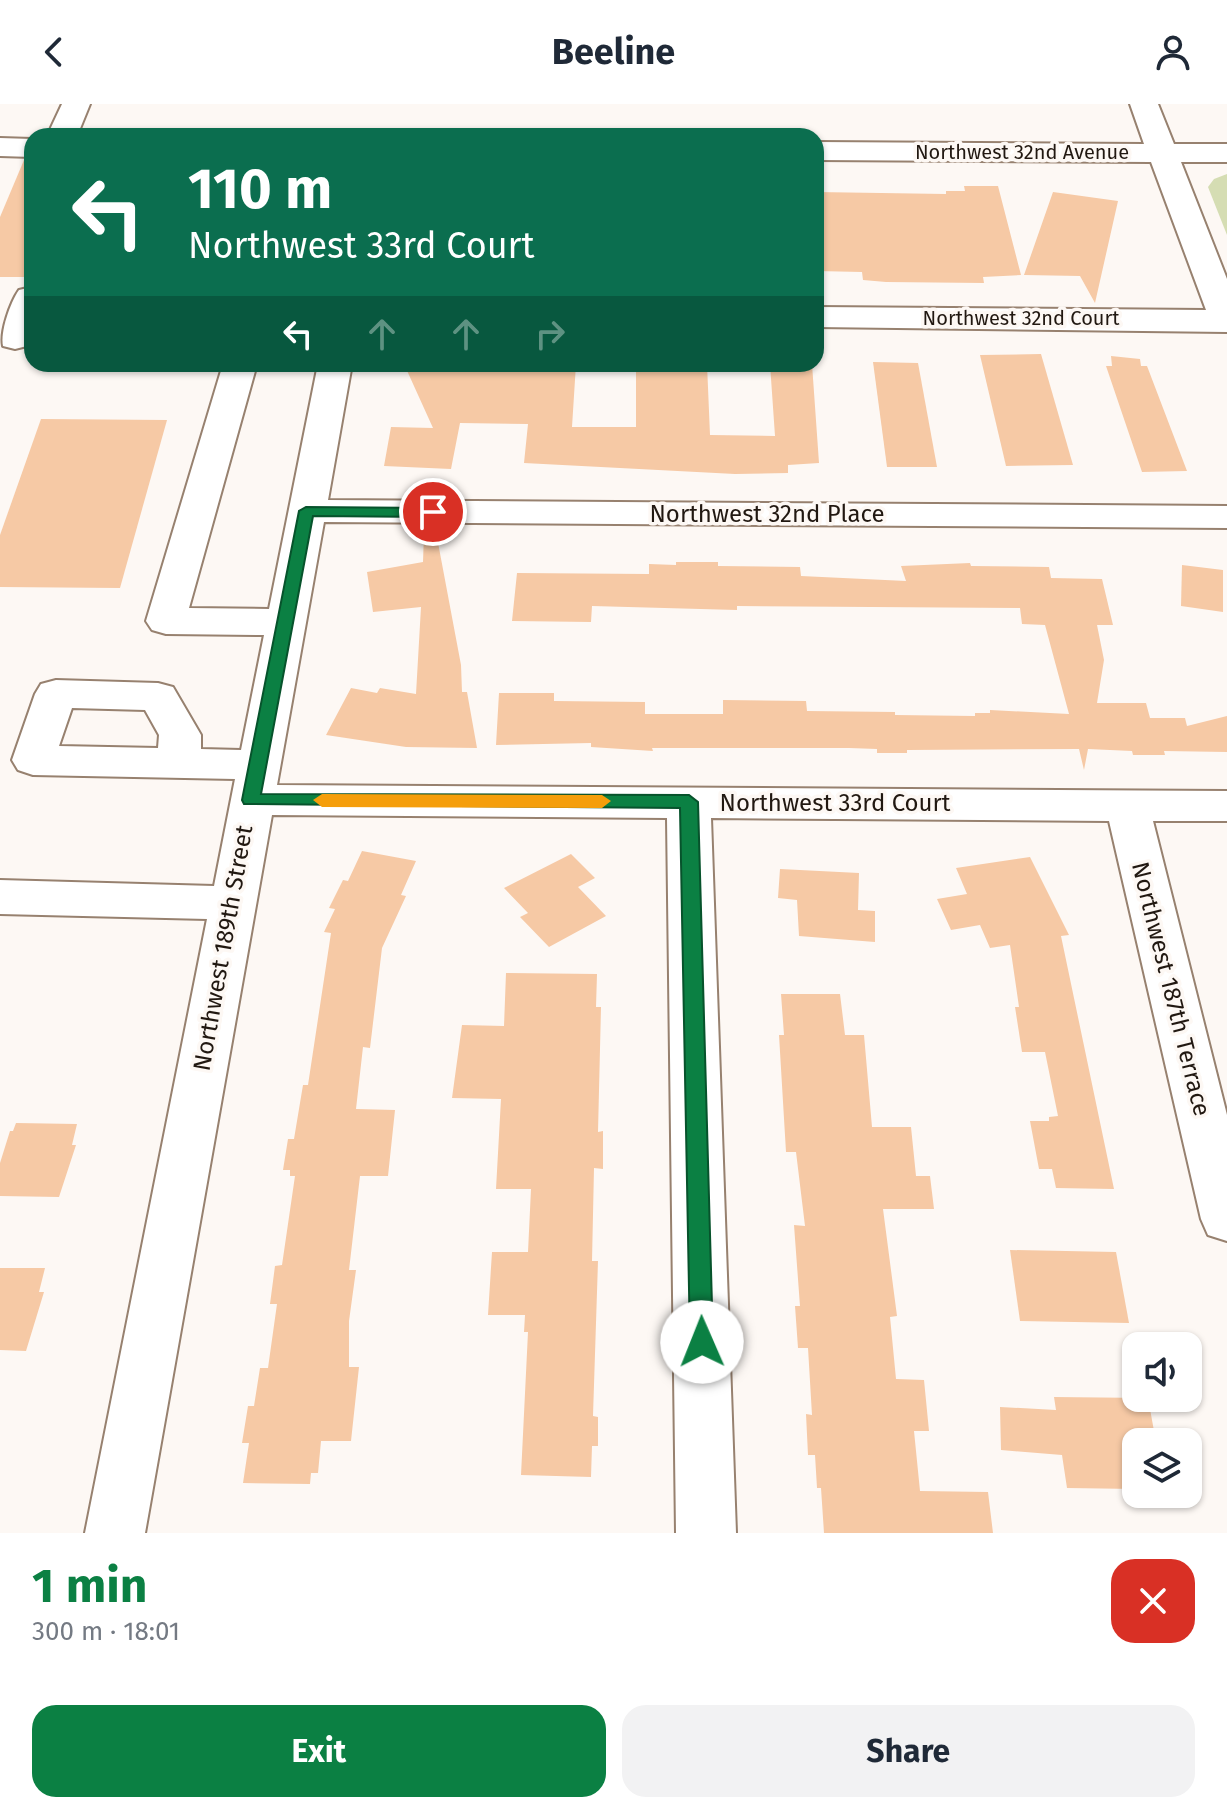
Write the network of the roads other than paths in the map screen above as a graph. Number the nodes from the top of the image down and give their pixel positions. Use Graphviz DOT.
graph roads {
  1 [pos="76,104"];
  2 [pos="1144,104"];
  3 [pos="66,128"];
  4 [pos="0,147"];
  5 [pos="24,148"];
  6 [pos="824,151"];
  7 [pos="1162,152"];
  8 [pos="1227,153"];
  9 [pos="0,297"];
  10 [pos="24,297"];
  11 [pos="824,317"];
  12 [pos="24,318"];
  13 [pos="1227,321"];
  14 [pos="16,339"];
  15 [pos="238,372"];
  16 [pos="333,372"];
  17 [pos="306,511"];
  18 [pos="1227,517"];
  19 [pos="285,622"];
  20 [pos="179,764"];
  21 [pos="254,783"];
  22 [pos="689,802"];
  23 [pos="1127,805"];
  24 [pos="1227,806"];
  25 [pos="0,897"];
  26 [pos="232,903"];
  27 [pos="1227,1219"];
  28 [pos="115,1533"];
  29 [pos="706,1533"];
  1 -- 3 [label="street"];
  2 -- 7 [label="street"];
  4 -- 5 [label="street"];
  6 -- 7 [label="street, Northwest 32nd Avenue"];
  7 -- 8 [label="street, Northwest 32nd Avenue"];
  7 -- 13 [label="street"];
  9 -- 10 [label="street"];
  11 -- 13 [label="street, Northwest 32nd Court"];
  12 -- 14 [label="street"];
  15 -- 19 [label="street"];
  16 -- 17 [label="street, Northwest 189th Street"];
  17 -- 18 [label="street, Northwest 32nd Place"];
  17 -- 19 [label="street, Northwest 189th Street"];
  19 -- 21 [label="street, Northwest 189th Street"];
  20 -- 21 [label="street, Northwest 33rd Court"];
  21 -- 22 [label="street, Northwest 33rd Court"];
  21 -- 26 [label="street, Northwest 189th Street"];
  22 -- 23 [label="street, Northwest 33rd Court"];
  22 -- 29 [label="street"];
  23 -- 24 [label="street, Northwest 33rd Court"];
  23 -- 27 [label="street, Northwest 187th Terrace"];
  25 -- 26 [label="street"];
  26 -- 28 [label="street, Northwest 189th Street"];
}
